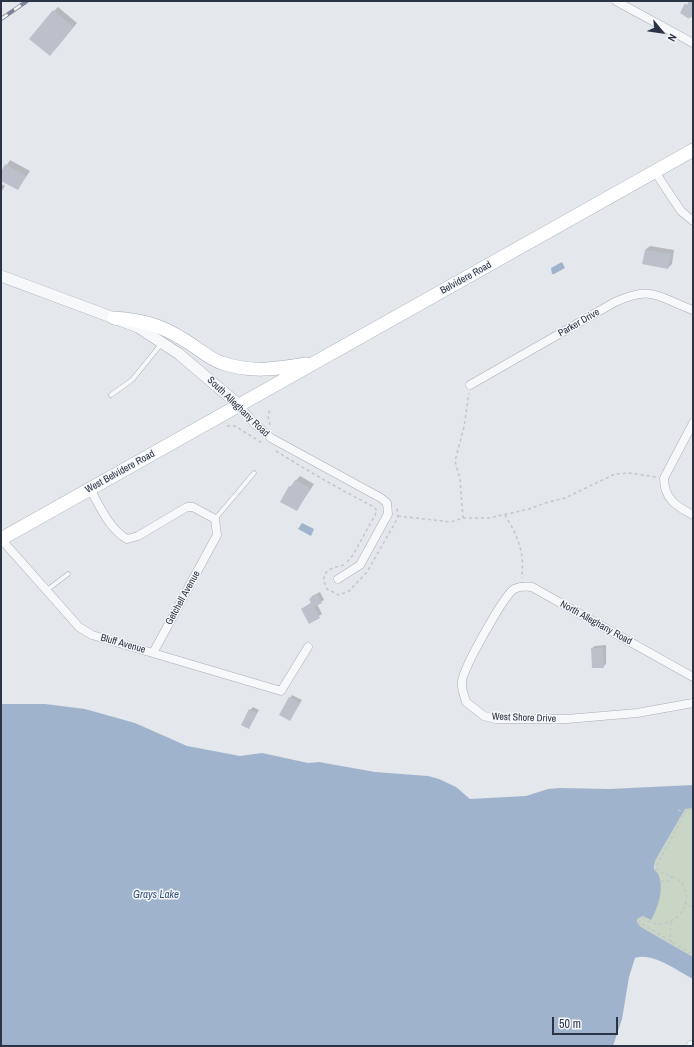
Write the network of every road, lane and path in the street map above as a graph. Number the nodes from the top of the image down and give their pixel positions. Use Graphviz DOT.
graph roads {
  1 [pos="616,1"];
  2 [pos="693,43"];
  3 [pos="693,150"];
  4 [pos="655,172"];
  5 [pos="693,221"];
  6 [pos="2,278"];
  7 [pos="693,310"];
  8 [pos="114,318"];
  9 [pos="162,343"];
  10 [pos="314,363"];
  11 [pos="470,385"];
  12 [pos="111,395"];
  13 [pos="239,405"];
  14 [pos="270,408"];
  15 [pos="693,423"];
  16 [pos="227,426"];
  17 [pos="273,429"];
  18 [pos="265,444"];
  19 [pos="270,448"];
  20 [pos="254,473"];
  21 [pos="664,478"];
  22 [pos="90,489"];
  23 [pos="395,505"];
  24 [pos="388,514"];
  25 [pos="505,515"];
  26 [pos="693,515"];
  27 [pos="398,516"];
  28 [pos="463,518"];
  29 [pos="215,519"];
  30 [pos="1,539"];
  31 [pos="68,574"];
  32 [pos="338,579"];
  33 [pos="522,586"];
  34 [pos="46,590"];
  35 [pos="308,647"];
  36 [pos="153,652"];
  37 [pos="693,677"];
  38 [pos="693,703"];
  39 [pos="693,809"];
  40 [pos="678,810"];
  41 [pos="684,813"];
  42 [pos="672,875"];
  43 [pos="661,881"];
  44 [pos="685,903"];
  45 [pos="693,907"];
  46 [pos="673,921"];
  47 [pos="670,938"];
  48 [pos="668,940"];
  49 [pos="674,944"];
  50 [pos="693,955"];
  1 -- 2 [label="street"];
  3 -- 4 [label="main road, Belvidere Road"];
  4 -- 5 [label="street"];
  4 -- 10 [label="main road, Belvidere Road"];
  6 -- 8 [label="street, South Alleghany Road"];
  7 -- 11 [label="street, Parker Drive"];
  8 -- 9 [label="street, South Alleghany Road"];
  8 -- 10 [label="main road"];
  9 -- 12 [label="lane"];
  9 -- 13 [label="street, South Alleghany Road"];
  10 -- 13 [label="main road, Belvidere Road"];
  11 -- 28 [label="path"];
  13 -- 22 [label="main road, West Belvidere Road"];
  13 -- 24 [label="street, South Alleghany Road"];
  14 -- 17 [label="path"];
  15 -- 21 [label="street"];
  16 -- 18 [label="path"];
  19 -- 27 [label="path"];
  20 -- 29 [label="lane"];
  21 -- 25 [label="path"];
  21 -- 26 [label="street"];
  22 -- 29 [label="street"];
  22 -- 30 [label="main road, West Belvidere Road"];
  23 -- 27 [label="path"];
  24 -- 27 [label="path"];
  24 -- 32 [label="street"];
  25 -- 28 [label="path"];
  25 -- 33 [label="path"];
  27 -- 28 [label="path"];
  29 -- 36 [label="street, Getchell Avenue"];
  30 -- 34 [label="street, Bluff Avenue"];
  31 -- 34 [label="lane"];
  33 -- 37 [label="street, North Alleghany Road"];
  33 -- 38 [label="street, West Shore Drive"];
  34 -- 36 [label="street, Bluff Avenue"];
  35 -- 36 [label="street, Bluff Avenue"];
  39 -- 41 [label="path"];
  40 -- 41 [label="path"];
  41 -- 42 [label="path"];
  42 -- 43 [label="path"];
  42 -- 44 [label="path"];
  44 -- 45 [label="path"];
  44 -- 46 [label="path"];
  46 -- 47 [label="path"];
  46 -- 48 [label="path"];
  47 -- 48 [label="path"];
  47 -- 49 [label="path"];
  48 -- 49 [label="path"];
  49 -- 50 [label="path"];
}
